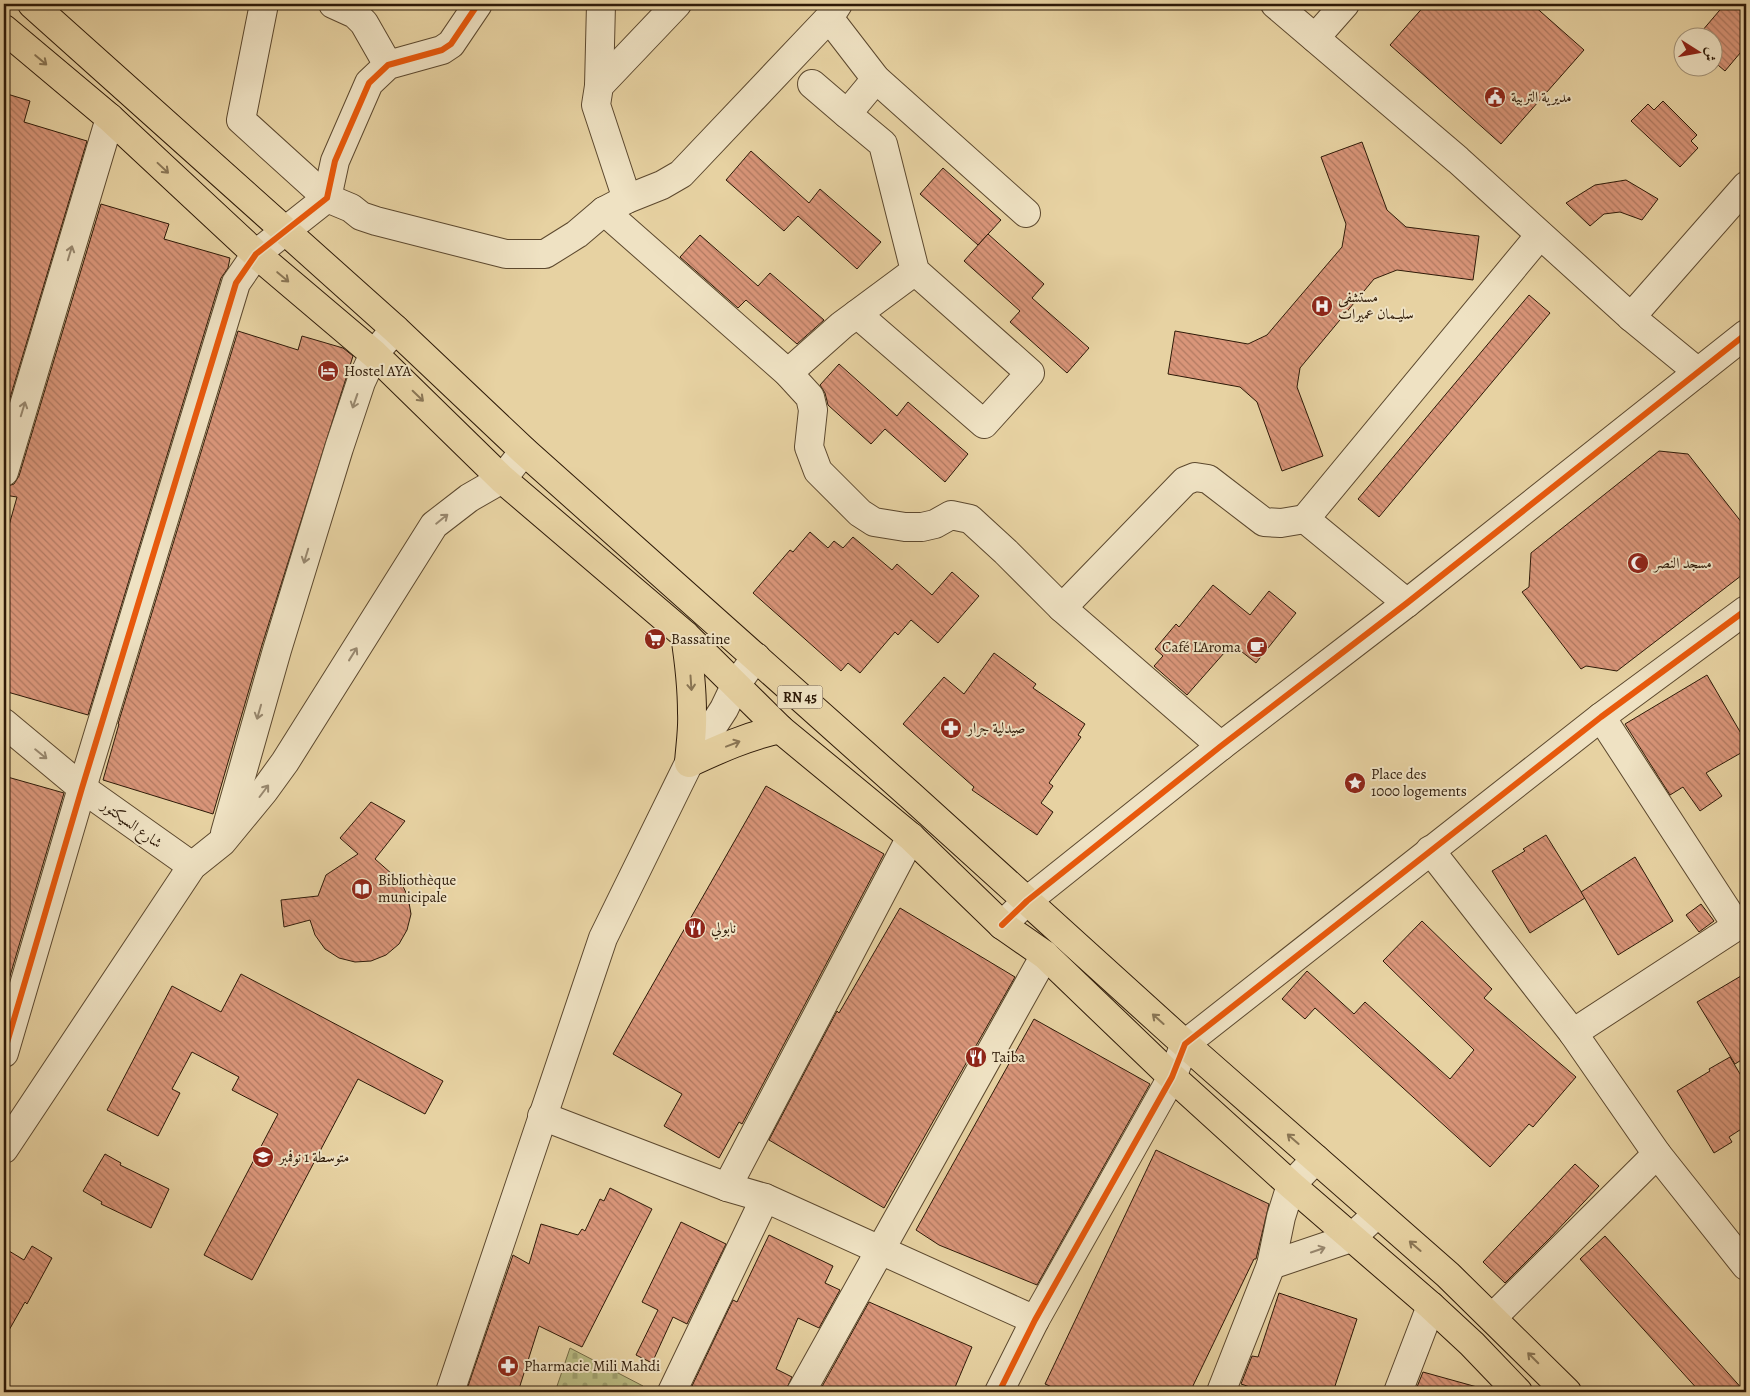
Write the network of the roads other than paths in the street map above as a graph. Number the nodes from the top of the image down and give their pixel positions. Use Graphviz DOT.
graph roads {
  1 [pos="32,4"];
  2 [pos="264,4"];
  3 [pos="333,4"];
  4 [pos="478,4"];
  5 [pos="601,4"];
  6 [pos="677,4"];
  7 [pos="1276,4"];
  8 [pos="1345,4"];
  9 [pos="833,11"];
  10 [pos="4,28"];
  11 [pos="1315,38"];
  12 [pos="388,65"];
  13 [pos="876,79"];
  14 [pos="812,84"];
  15 [pos="599,86"];
  16 [pos="847,114"];
  17 [pos="110,118"];
  18 [pos="1746,186"];
  19 [pos="327,198"];
  20 [pos="616,205"];
  21 [pos="1026,213"];
  22 [pos="285,230"];
  23 [pos="1540,235"];
  24 [pos="256,254"];
  25 [pos="915,271"];
  26 [pos="857,314"];
  27 [pos="1631,317"];
  28 [pos="395,329"];
  29 [pos="1746,334"];
  30 [pos="374,354"];
  31 [pos="1698,372"];
  32 [pos="788,373"];
  33 [pos="524,451"];
  34 [pos="4,472"];
  35 [pos="502,479"];
  36 [pos="1305,519"];
  37 [pos="1406,603"];
  38 [pos="1062,608"];
  39 [pos="1746,610"];
  40 [pos="684,635"];
  41 [pos="756,657"];
  42 [pos="735,686"];
  43 [pos="1601,717"];
  44 [pos="4,724"];
  45 [pos="780,729"];
  46 [pos="1220,746"];
  47 [pos="689,763"];
  48 [pos="82,788"];
  49 [pos="910,837"];
  50 [pos="222,842"];
  51 [pos="1430,850"];
  52 [pos="192,866"];
  53 [pos="1027,901"];
  54 [pos="1742,922"];
  55 [pos="1002,925"];
  56 [pos="1045,956"];
  57 [pos="1573,1032"];
  58 [pos="1185,1044"];
  59 [pos="4,1052"];
  60 [pos="1172,1077"];
  61 [pos="542,1116"];
  62 [pos="4,1150"];
  63 [pos="1657,1154"];
  64 [pos="1316,1159"];
  65 [pos="1291,1185"];
  66 [pos="727,1187"];
  67 [pos="765,1198"];
  68 [pos="1377,1214"];
  69 [pos="1352,1238"];
  70 [pos="880,1249"];
  71 [pos="1271,1265"];
  72 [pos="1746,1266"];
  73 [pos="1431,1306"];
  74 [pos="1493,1317"];
  75 [pos="1035,1320"];
  76 [pos="1003,1391"];
  77 [pos="450,1392"];
  78 [pos="672,1392"];
  79 [pos="801,1392"];
  80 [pos="1221,1392"];
  81 [pos="1398,1392"];
  82 [pos="1518,1392"];
  83 [pos="1567,1392"];
  1 -- 22 [label="main road, RN 45"];
  2 -- 19 [label="street"];
  3 -- 12 [label="street"];
  4 -- 12 [label="street"];
  5 -- 15 [label="street"];
  6 -- 15 [label="street"];
  7 -- 11 [label="street"];
  8 -- 11 [label="street"];
  9 -- 13 [label="street"];
  9 -- 20 [label="street"];
  10 -- 17 [label="main road, RN 45, one-way"];
  11 -- 23 [label="street"];
  12 -- 19 [label="street"];
  13 -- 16 [label="street"];
  13 -- 21 [label="street"];
  14 -- 16 [label="street"];
  15 -- 20 [label="street"];
  16 -- 25 [label="street"];
  17 -- 24 [label="main road, RN 45, one-way"];
  34 -- 17 [label="street, one-way"];
  18 -- 27 [label="street"];
  19 -- 20 [label="street"];
  19 -- 22 [label="street"];
  20 -- 32 [label="street"];
  22 -- 24 [label="street"];
  22 -- 28 [label="main road, RN 45"];
  23 -- 27 [label="street"];
  23 -- 36 [label="street"];
  24 -- 30 [label="main road, RN 45, one-way"];
  24 -- 48 [label="street"];
  25 -- 26 [label="street"];
  25 -- 26 [label="street"];
  26 -- 32 [label="street"];
  27 -- 31 [label="street"];
  28 -- 30 [label="street"];
  28 -- 33 [label="main road, RN 45"];
  29 -- 31 [label="street"];
  30 -- 35 [label="main road, RN 45, one-way"];
  30 -- 50 [label="street, one-way"];
  31 -- 37 [label="street"];
  32 -- 38 [label="street"];
  33 -- 35 [label="street"];
  33 -- 41 [label="main road, RN 45"];
  35 -- 40 [label="main road, RN 45"];
  50 -- 35 [label="street, one-way"];
  36 -- 37 [label="street"];
  36 -- 38 [label="street"];
  37 -- 46 [label="street"];
  38 -- 46 [label="street"];
  39 -- 43 [label="street"];
  40 -- 42 [label="main road, RN 45"];
  40 -- 47 [label="main road, one-way"];
  41 -- 42 [label="street"];
  41 -- 53 [label="main road, RN 45"];
  42 -- 45 [label="main road, RN 45"];
  42 -- 47 [label="street"];
  43 -- 51 [label="street"];
  43 -- 54 [label="street"];
  44 -- 48 [label="street, شارع السيكتور, one-way"];
  47 -- 45 [label="main road, one-way"];
  45 -- 49 [label="main road, RN 45"];
  46 -- 53 [label="street"];
  47 -- 61 [label="street"];
  48 -- 52 [label="street, شارع السيكتور"];
  48 -- 59 [label="street"];
  49 -- 55 [label="main road, RN 45"];
  49 -- 66 [label="street"];
  50 -- 52 [label="street"];
  51 -- 57 [label="street"];
  51 -- 58 [label="street"];
  52 -- 62 [label="street"];
  53 -- 55 [label="street"];
  58 -- 53 [label="main road, RN 45, one-way"];
  54 -- 57 [label="street"];
  55 -- 56 [label="main road, RN 45"];
  56 -- 60 [label="main road, RN 45"];
  56 -- 70 [label="street"];
  57 -- 63 [label="street"];
  58 -- 60 [label="street"];
  64 -- 58 [label="main road, RN 45, one-way"];
  60 -- 65 [label="main road, RN 45"];
  60 -- 75 [label="street"];
  61 -- 66 [label="street"];
  61 -- 77 [label="street"];
  63 -- 72 [label="street"];
  63 -- 74 [label="street"];
  64 -- 65 [label="street"];
  64 -- 68 [label="main road, RN 45"];
  65 -- 69 [label="main road, RN 45"];
  65 -- 71 [label="street"];
  66 -- 67 [label="street"];
  67 -- 70 [label="street"];
  67 -- 78 [label="street"];
  68 -- 69 [label="street"];
  74 -- 68 [label="main road, RN 45, one-way"];
  71 -- 69 [label="street, one-way"];
  69 -- 73 [label="main road, RN 45"];
  70 -- 75 [label="street"];
  70 -- 79 [label="street"];
  71 -- 80 [label="street"];
  73 -- 81 [label="street"];
  73 -- 82 [label="main road, RN 45"];
  83 -- 74 [label="main road, RN 45, one-way"];
  75 -- 76 [label="street"];
}
